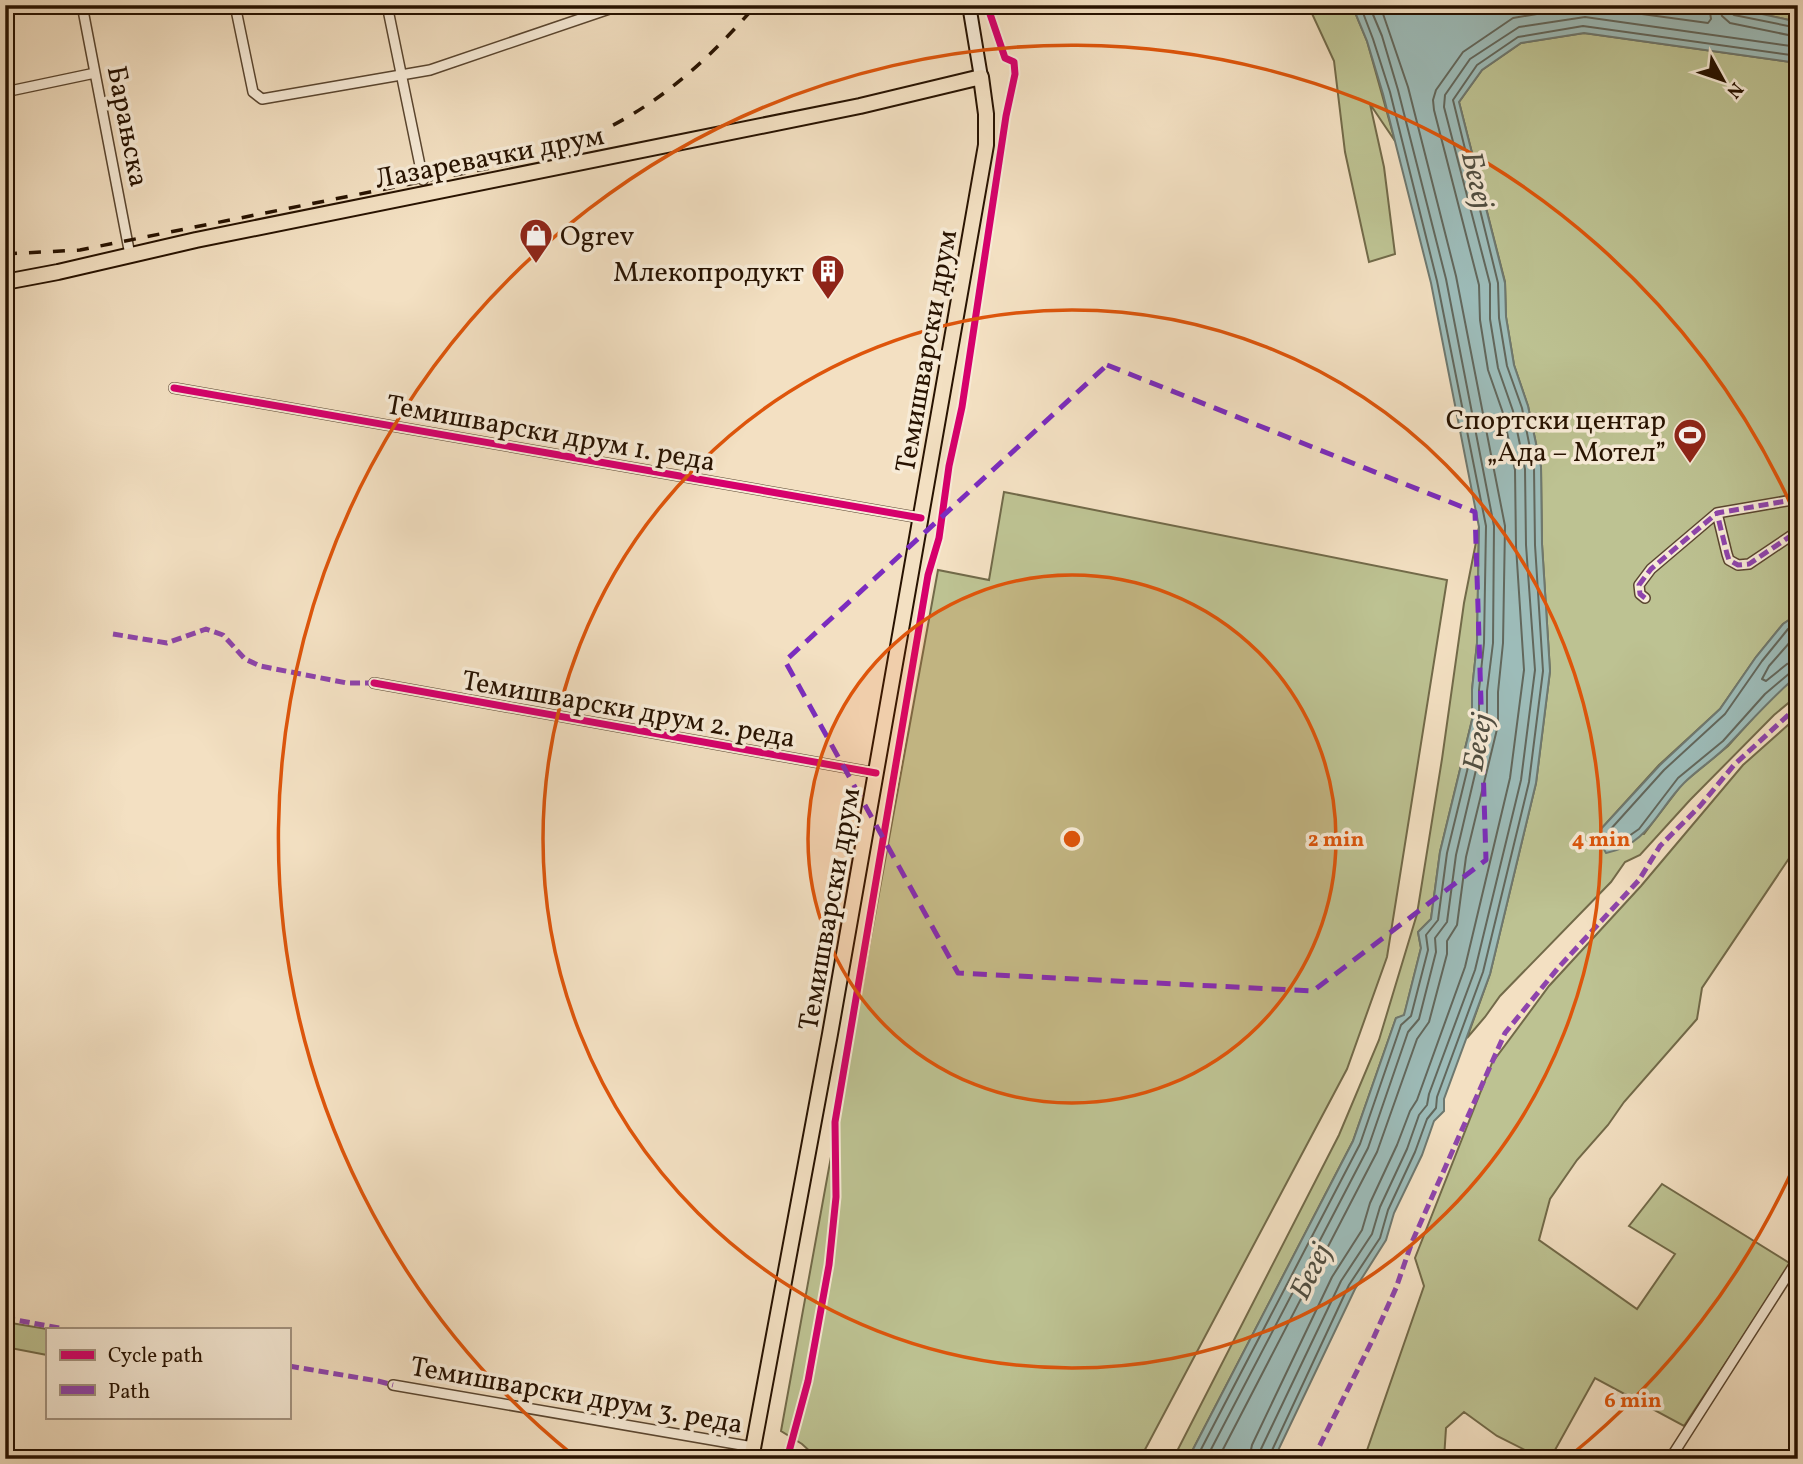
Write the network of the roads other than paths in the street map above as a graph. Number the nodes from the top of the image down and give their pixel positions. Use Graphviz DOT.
graph roads {
  1 [pos="82,5"];
  2 [pos="235,5"];
  3 [pos="387,5"];
  4 [pos="621,5"];
  5 [pos="969,5"];
  6 [pos="95,73"];
  7 [pos="401,75"];
  8 [pos="981,77"];
  9 [pos="5,92"];
  10 [pos="423,180"];
  11 [pos="130,255"];
  12 [pos="5,282"];
  13 [pos="174,388"];
  14 [pos="1798,499"];
  15 [pos="1717,513"];
  16 [pos="920,518"];
  17 [pos="1798,531"];
  18 [pos="1645,598"];
  19 [pos="374,683"];
  20 [pos="876,773"];
  21 [pos="1798,1259"];
  22 [pos="393,1385"];
  23 [pos="752,1453"];
  24 [pos="1670,1459"];
  1 -- 6 [label="street, Барањска"];
  2 -- 7 [label="street"];
  3 -- 7 [label="street"];
  4 -- 7 [label="street"];
  5 -- 8 [label="main road"];
  6 -- 9 [label="street"];
  6 -- 11 [label="street, Барањска"];
  7 -- 10 [label="street"];
  8 -- 11 [label="main road, Лазаревачки друм"];
  8 -- 16 [label="main road, Темишварски друм"];
  11 -- 12 [label="main road, Лазаревачки друм"];
  13 -- 16 [label="street, Темишварски друм 1. реда"];
  14 -- 15 [label="street"];
  15 -- 17 [label="street"];
  15 -- 18 [label="street"];
  16 -- 20 [label="main road, Темишварски друм"];
  19 -- 20 [label="street, Темишварски друм 2. реда"];
  20 -- 23 [label="main road, Темишварски друм"];
  21 -- 24 [label="street"];
  22 -- 23 [label="street, Темишварски друм 3. реда"];
}
